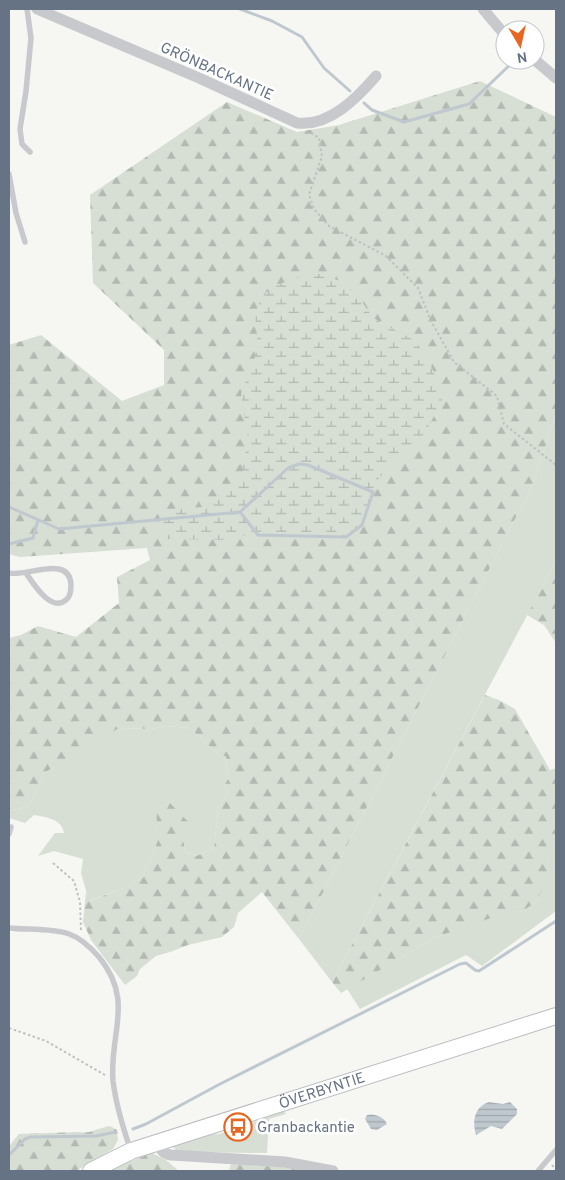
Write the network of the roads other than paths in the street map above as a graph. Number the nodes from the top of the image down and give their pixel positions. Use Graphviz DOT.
graph roads {
  1 [pos="27,9"];
  2 [pos="37,9"];
  3 [pos="483,9"];
  4 [pos="495,25"];
  5 [pos="545,69"];
  6 [pos="376,76"];
  7 [pos="556,78"];
  8 [pos="30,152"];
  9 [pos="9,174"];
  10 [pos="25,242"];
  11 [pos="9,573"];
  12 [pos="26,573"];
  13 [pos="9,926"];
  14 [pos="556,1016"];
  15 [pos="158,1143"];
  16 [pos="556,1150"];
  17 [pos="131,1151"];
  18 [pos="91,1171"];
  19 [pos="333,1171"];
  20 [pos="538,1171"];
  1 -- 8 [label="lane"];
  2 -- 6 [label="street, GRÖNBACKANTIE"];
  3 -- 4 [label="street"];
  5 -- 7 [label="street"];
  9 -- 10 [label="lane"];
  11 -- 12 [label="lane"];
  12 -- 12 [label="lane"];
  13 -- 17 [label="lane"];
  14 -- 15 [label="street, ÖVERBYNTIE"];
  15 -- 17 [label="street, ÖVERBYNTIE"];
  15 -- 19 [label="street"];
  16 -- 20 [label="lane"];
  17 -- 18 [label="street, ÖVERBYNTIE"];
}
